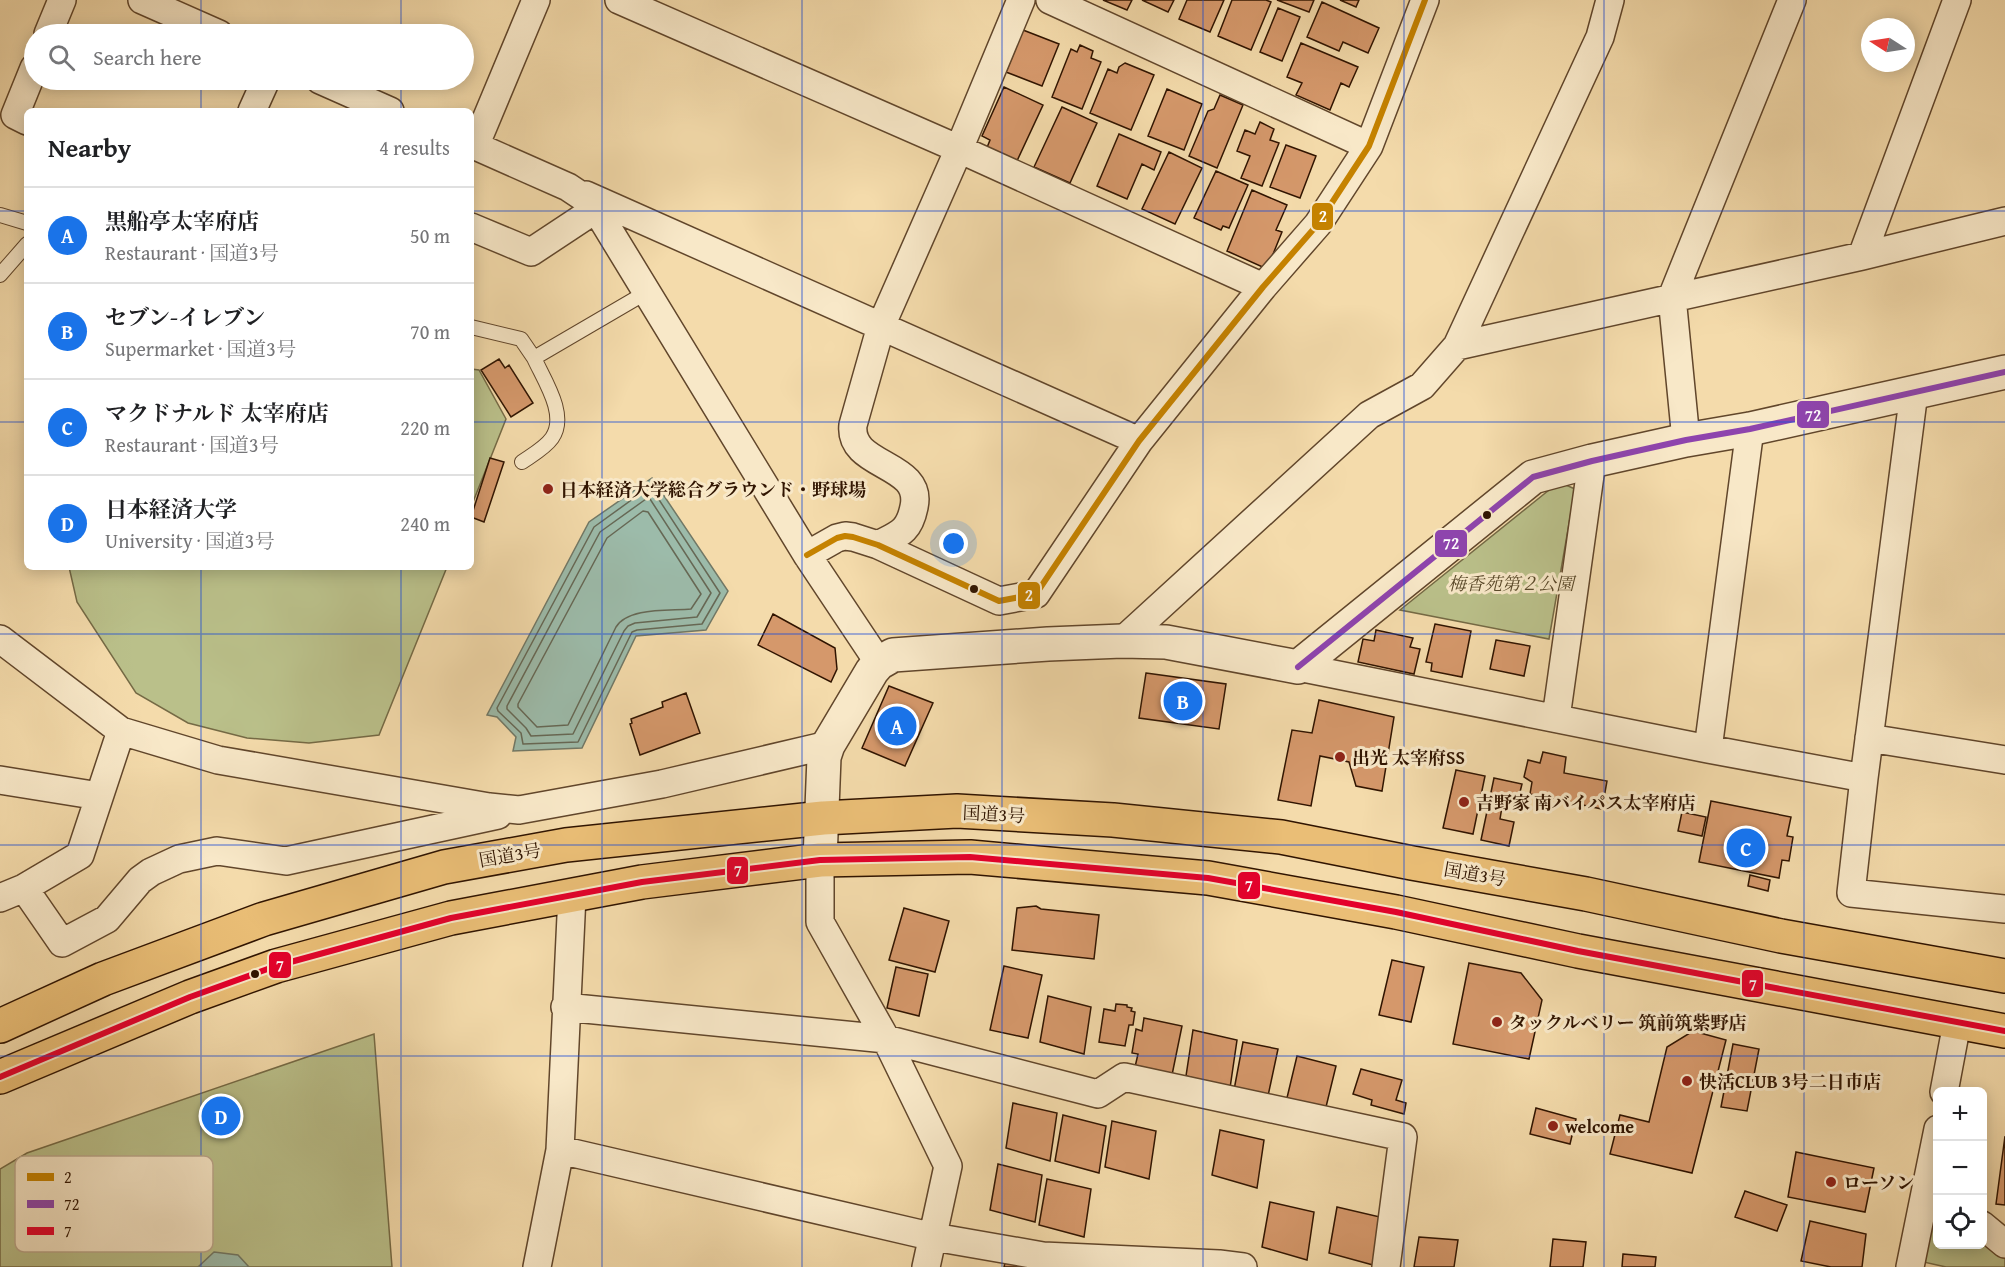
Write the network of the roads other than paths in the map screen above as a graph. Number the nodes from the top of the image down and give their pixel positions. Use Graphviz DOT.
graph roads {
  1 [pos="62,0"];
  2 [pos="142,0"];
  3 [pos="536,0"];
  4 [pos="619,0"];
  5 [pos="1021,0"];
  6 [pos="1050,0"];
  7 [pos="1425,0"];
  8 [pos="1610,0"];
  9 [pos="1792,0"];
  10 [pos="1958,0"];
  11 [pos="52,24"];
  12 [pos="196,24"];
  13 [pos="25,90"];
  14 [pos="261,90"];
  15 [pos="343,90"];
  16 [pos="253,108"];
  17 [pos="383,108"];
  18 [pos="24,120"];
  19 [pos="474,143"];
  20 [pos="474,145"];
  21 [pos="1369,146"];
  22 [pos="959,149"];
  23 [pos="568,187"];
  24 [pos="596,209"];
  25 [pos="0,215"];
  26 [pos="2005,221"];
  27 [pos="24,222"];
  28 [pos="474,228"];
  29 [pos="24,247"];
  30 [pos="1862,256"];
  31 [pos="0,275"];
  32 [pos="1263,287"];
  33 [pos="647,292"];
  34 [pos="1672,297"];
  35 [pos="881,326"];
  36 [pos="474,328"];
  37 [pos="1457,346"];
  38 [pos="534,358"];
  39 [pos="2005,372"];
  40 [pos="1914,392"];
  41 [pos="1750,429"];
  42 [pos="1686,440"];
  43 [pos="1138,441"];
  44 [pos="1592,461"];
  45 [pos="522,462"];
  46 [pos="878,545"];
  47 [pos="807,555"];
  48 [pos="0,639"];
  49 [pos="1122,641"];
  50 [pos="879,663"];
  51 [pos="1298,668"];
  52 [pos="1556,718"];
  53 [pos="121,731"];
  54 [pos="1869,738"];
  55 [pos="828,745"];
  56 [pos="1708,749"];
  57 [pos="2005,760"];
  58 [pos="1864,778"];
  59 [pos="0,780"];
  60 [pos="99,796"];
  61 [pos="519,810"];
  62 [pos="823,818"];
  63 [pos="820,860"];
  64 [pos="12,893"];
  65 [pos="572,895"];
  66 [pos="2005,909"];
  67 [pos="2005,976"];
  68 [pos="566,1007"];
  69 [pos="1957,1023"];
  70 [pos="0,1026"];
  71 [pos="2005,1031"];
  72 [pos="886,1039"];
  73 [pos="0,1077"];
  74 [pos="1945,1087"];
  75 [pos="560,1150"];
  76 [pos="1933,1182"];
  77 [pos="1987,1228"];
  78 [pos="934,1237"];
  79 [pos="2005,1244"];
  80 [pos="537,1267"];
  81 [pos="926,1267"];
  82 [pos="1243,1267"];
  83 [pos="1386,1267"];
  84 [pos="1910,1267"];
  1 -- 11 [label="street"];
  2 -- 12 [label="street"];
  3 -- 19 [label="street"];
  4 -- 22 [label="street"];
  5 -- 22 [label="street"];
  6 -- 21 [label="street"];
  7 -- 21 [label="street"];
  8 -- 37 [label="street"];
  9 -- 34 [label="street"];
  10 -- 30 [label="street"];
  13 -- 18 [label="street"];
  14 -- 16 [label="street"];
  15 -- 17 [label="street"];
  20 -- 23 [label="street"];
  21 -- 32 [label="street"];
  22 -- 32 [label="street"];
  22 -- 35 [label="street"];
  23 -- 24 [label="street"];
  23 -- 35 [label="street"];
  24 -- 28 [label="street"];
  24 -- 33 [label="street"];
  25 -- 27 [label="lane"];
  26 -- 30 [label="street"];
  29 -- 31 [label="lane"];
  30 -- 34 [label="street"];
  32 -- 43 [label="street"];
  33 -- 38 [label="lane"];
  33 -- 47 [label="street"];
  34 -- 37 [label="street"];
  34 -- 42 [label="street"];
  35 -- 43 [label="street"];
  35 -- 46 [label="street"];
  36 -- 38 [label="lane"];
  37 -- 49 [label="street"];
  38 -- 45 [label="lane"];
  39 -- 40 [label="street"];
  40 -- 41 [label="street"];
  40 -- 54 [label="street"];
  41 -- 42 [label="street"];
  41 -- 56 [label="street"];
  42 -- 44 [label="street"];
  43 -- 46 [label="street"];
  44 -- 51 [label="street"];
  44 -- 52 [label="street"];
  46 -- 47 [label="street"];
  47 -- 50 [label="street"];
  48 -- 53 [label="street"];
  49 -- 50 [label="street"];
  49 -- 51 [label="street"];
  50 -- 55 [label="street"];
  51 -- 52 [label="street"];
  52 -- 56 [label="street"];
  53 -- 60 [label="street"];
  53 -- 61 [label="street"];
  54 -- 57 [label="street"];
  54 -- 58 [label="street"];
  55 -- 61 [label="street"];
  55 -- 62 [label="street"];
  56 -- 58 [label="street"];
  58 -- 66 [label="street"];
  59 -- 60 [label="street"];
  60 -- 64 [label="street"];
  61 -- 64 [label="street"];
  62 -- 63 [label="street"];
  62 -- 67 [label="highway, 国道3号"];
  62 -- 70 [label="highway, 国道3号"];
  63 -- 65 [label="highway"];
  63 -- 69 [label="highway"];
  63 -- 72 [label="street"];
  65 -- 68 [label="street"];
  65 -- 73 [label="highway"];
  68 -- 72 [label="street"];
  68 -- 75 [label="street"];
  69 -- 71 [label="highway"];
  69 -- 74 [label="street"];
  72 -- 78 [label="street"];
  72 -- 83 [label="street"];
  75 -- 78 [label="street"];
  75 -- 80 [label="street"];
  76 -- 84 [label="street"];
  77 -- 79 [label="street"];
  78 -- 81 [label="street"];
  78 -- 82 [label="street"];
}
